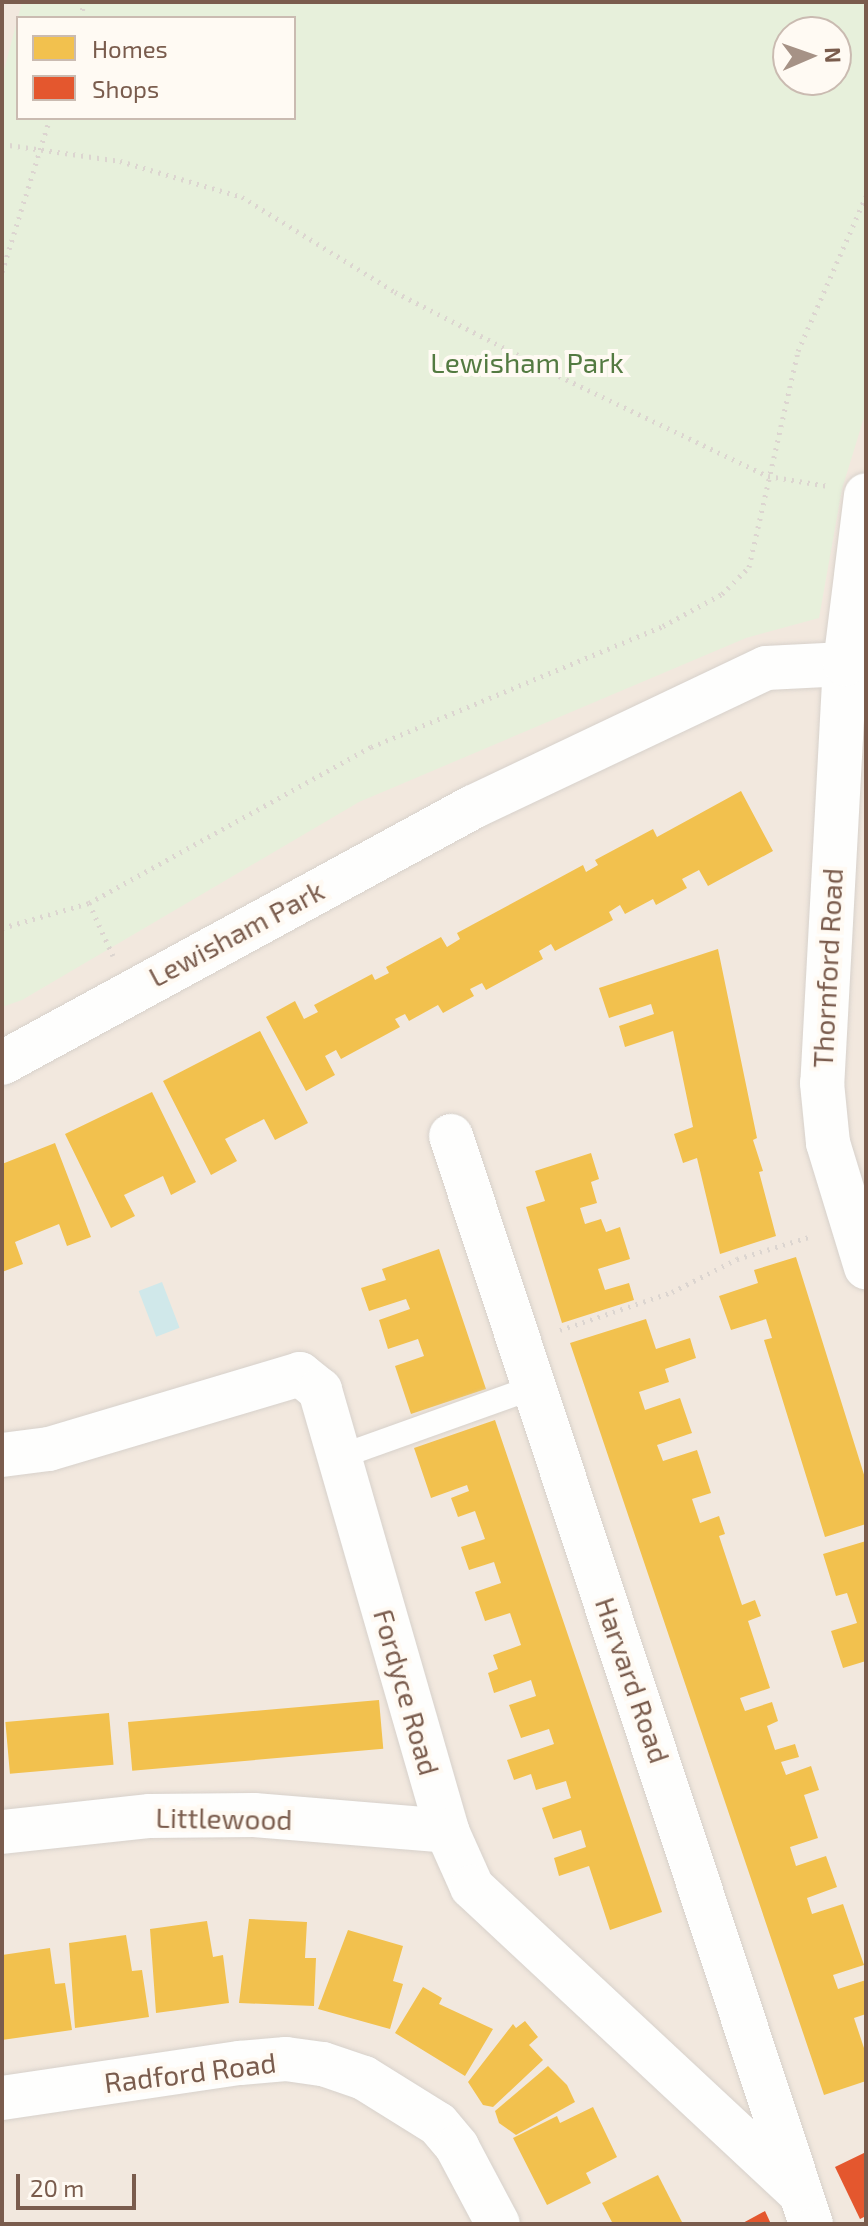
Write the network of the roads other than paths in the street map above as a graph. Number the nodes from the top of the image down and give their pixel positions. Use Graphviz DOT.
graph roads {
  1 [pos="852,491"];
  2 [pos="856,667"];
  3 [pos="2,1063"];
  4 [pos="451,1136"];
  5 [pos="866,1267"];
  6 [pos="535,1387"];
  7 [pos="2,1455"];
  8 [pos="339,1457"];
  9 [pos="447,1831"];
  10 [pos="2,1832"];
  11 [pos="2,2098"];
  12 [pos="804,2207"];
  13 [pos="498,2224"];
  1 -- 2 [label="street"];
  2 -- 3 [label="street, Lewisham Park"];
  2 -- 5 [label="street, Thornford Road"];
  4 -- 6 [label="street, Harvard Road"];
  6 -- 8 [label="lane"];
  6 -- 12 [label="street, Harvard Road"];
  7 -- 8 [label="street, Fordyce Road"];
  8 -- 9 [label="street, Fordyce Road"];
  9 -- 10 [label="street, Littlewood"];
  9 -- 12 [label="street, Fordyce Road"];
  11 -- 13 [label="street, Radford Road"];
}
